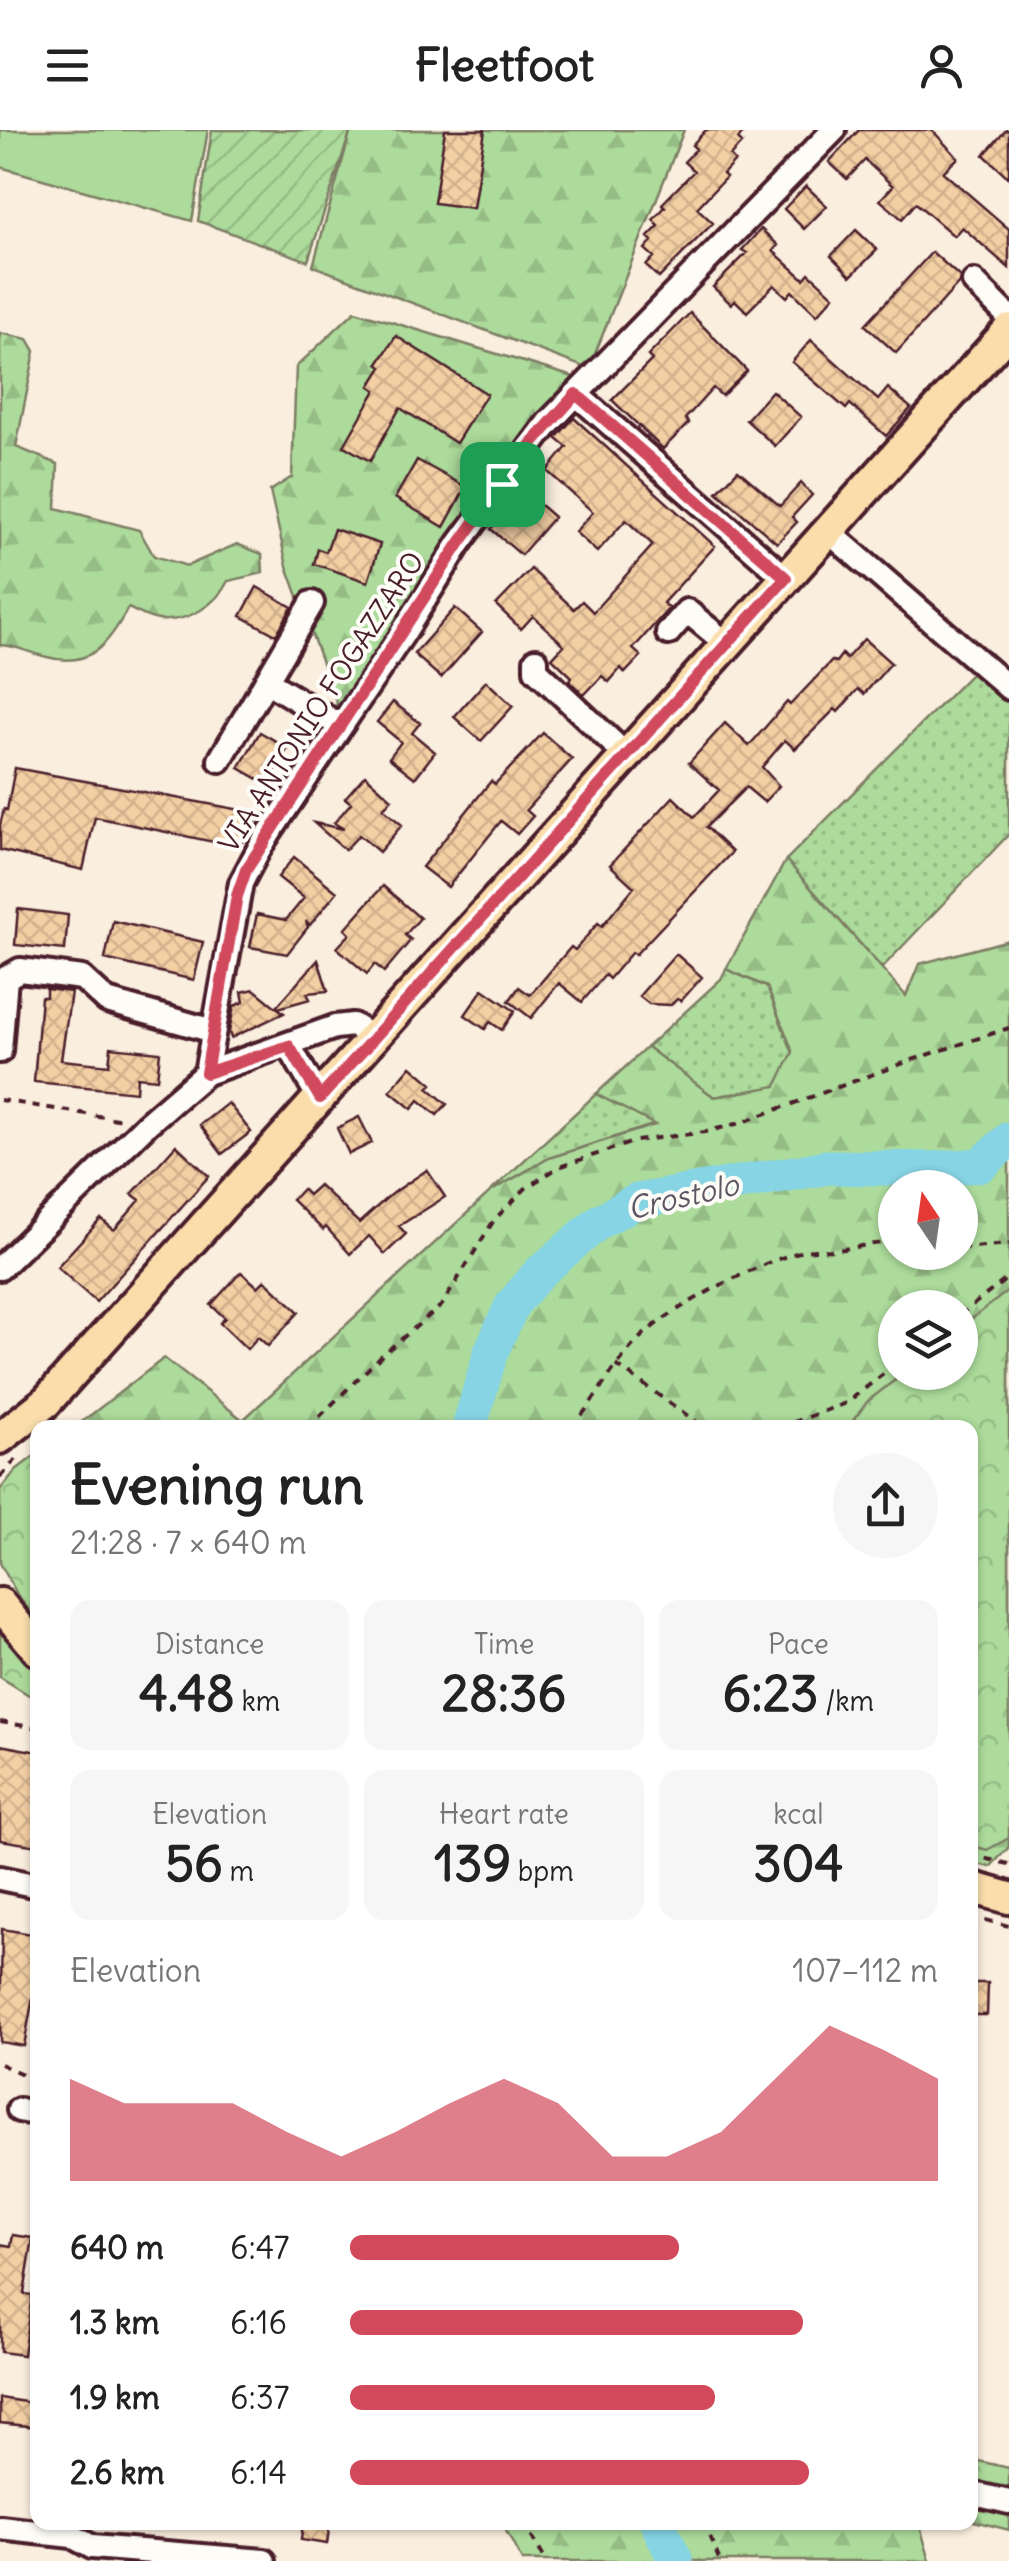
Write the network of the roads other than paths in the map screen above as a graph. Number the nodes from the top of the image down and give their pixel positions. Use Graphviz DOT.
graph roads {
  1 [pos="834,130"];
  2 [pos="974,282"];
  3 [pos="1009,317"];
  4 [pos="1009,330"];
  5 [pos="576,394"];
  6 [pos="828,531"];
  7 [pos="786,578"];
  8 [pos="312,603"];
  9 [pos="668,633"];
  10 [pos="727,644"];
  11 [pos="536,660"];
  12 [pos="266,681"];
  13 [pos="1009,688"];
  14 [pos="341,726"];
  15 [pos="626,756"];
  16 [pos="220,760"];
  17 [pos="212,1032"];
  18 [pos="374,1038"];
  19 [pos="289,1046"];
  20 [pos="0,1051"];
  21 [pos="206,1073"];
  22 [pos="320,1098"];
  23 [pos="0,1268"];
  24 [pos="46,1402"];
  25 [pos="0,1415"];
  26 [pos="0,1438"];
  27 [pos="0,1604"];
  28 [pos="30,1640"];
  29 [pos="0,1878"];
  30 [pos="30,1884"];
  31 [pos="978,1888"];
  32 [pos="1009,1898"];
  33 [pos="978,2495"];
  34 [pos="1009,2502"];
  35 [pos="0,2528"];
  36 [pos="84,2542"];
  37 [pos="264,2561"];
  1 -- 5 [label="street, VIA ANTONIO FOGAZZARO"];
  2 -- 3 [label="street"];
  4 -- 6 [label="main road"];
  5 -- 7 [label="street"];
  5 -- 14 [label="street, VIA ANTONIO FOGAZZARO"];
  6 -- 7 [label="main road"];
  6 -- 13 [label="street"];
  7 -- 10 [label="main road"];
  8 -- 12 [label="street"];
  9 -- 10 [label="street"];
  10 -- 15 [label="main road"];
  11 -- 15 [label="street"];
  12 -- 14 [label="street"];
  12 -- 16 [label="street"];
  14 -- 17 [label="street, VIA ANTONIO FOGAZZARO"];
  15 -- 18 [label="main road"];
  17 -- 20 [label="street"];
  17 -- 21 [label="street, VIA ANTONIO FOGAZZARO"];
  18 -- 19 [label="street"];
  18 -- 22 [label="main road"];
  19 -- 21 [label="street"];
  19 -- 22 [label="street"];
  21 -- 23 [label="street"];
  22 -- 24 [label="main road"];
  24 -- 25 [label="main road"];
  24 -- 26 [label="main road"];
  27 -- 28 [label="main road"];
  29 -- 30 [label="street"];
  31 -- 32 [label="main road"];
  33 -- 34 [label="street"];
  35 -- 36 [label="street"];
  36 -- 37 [label="street"];
}
